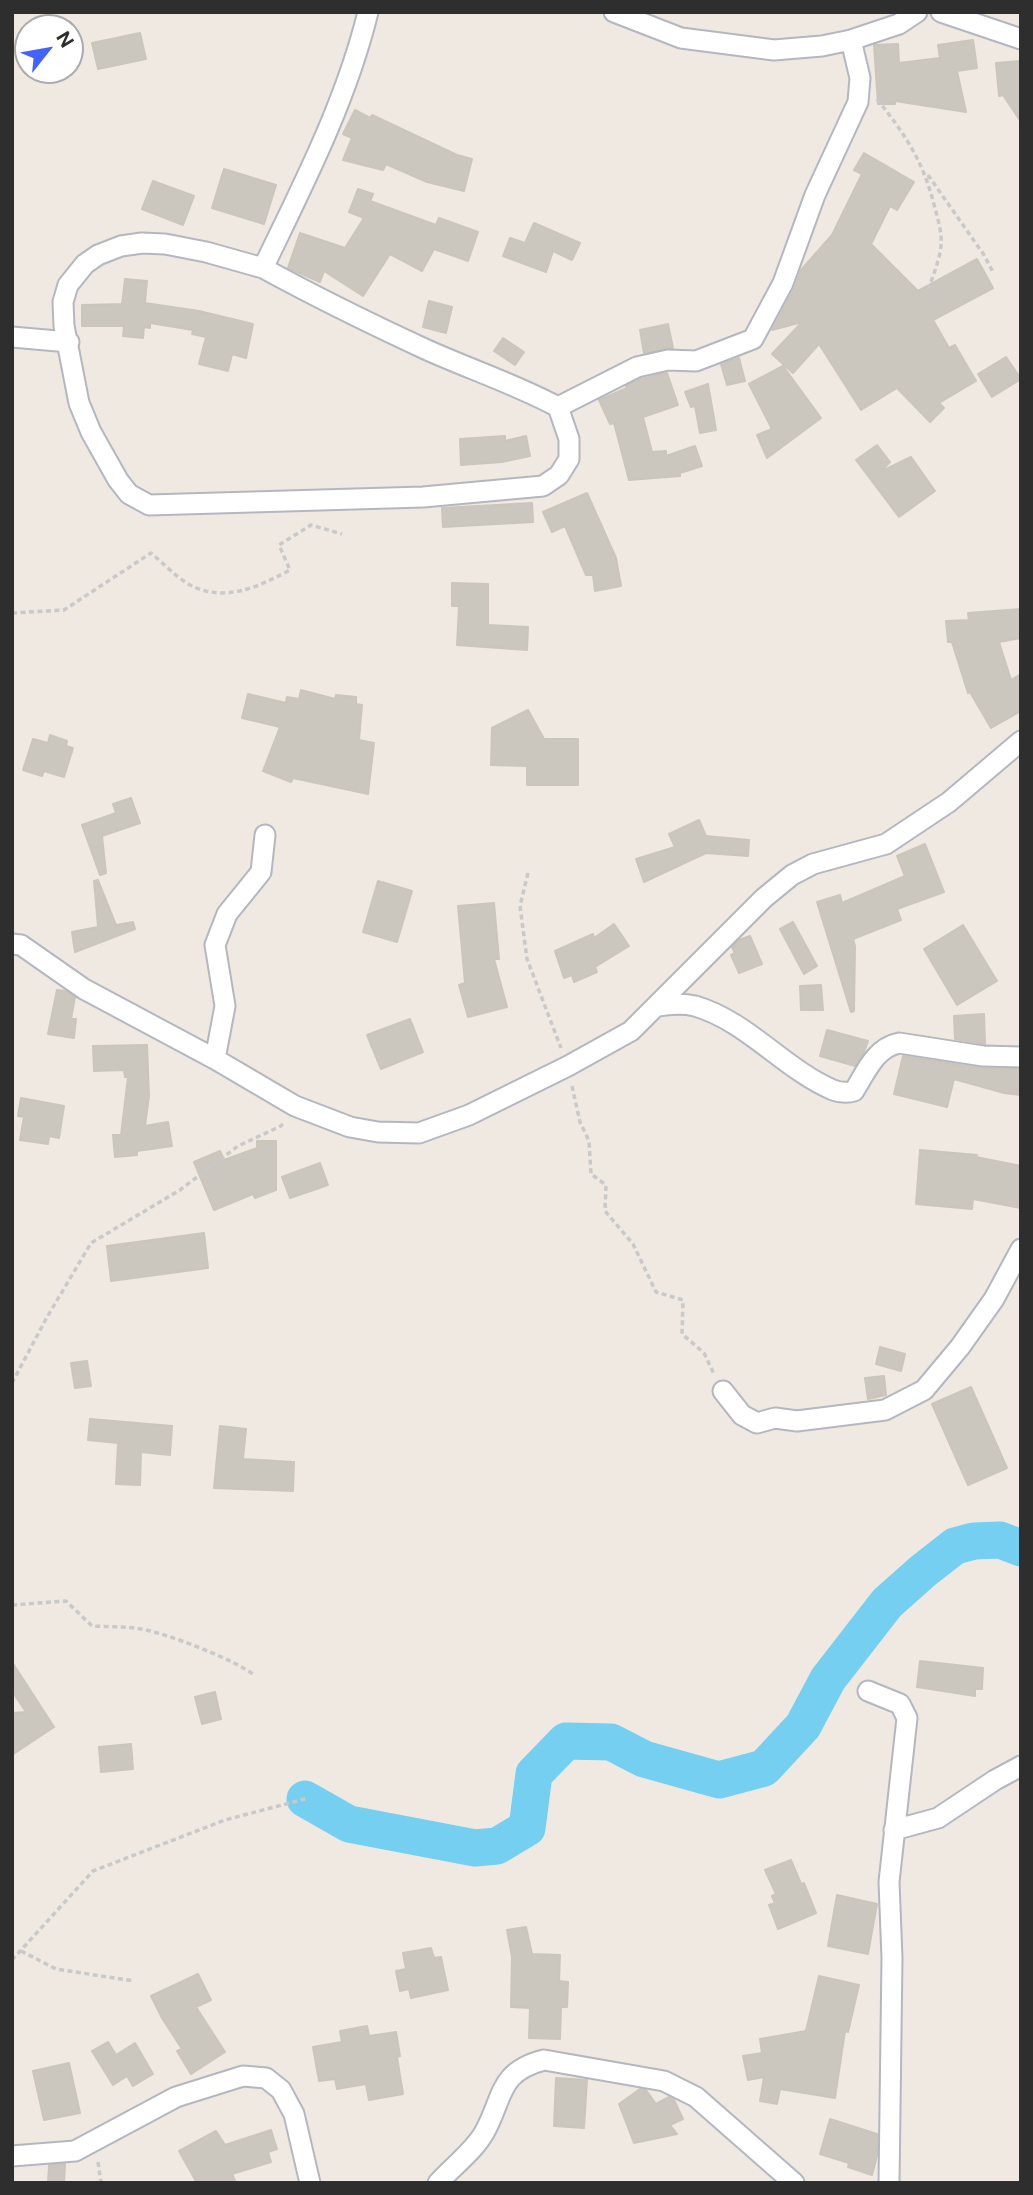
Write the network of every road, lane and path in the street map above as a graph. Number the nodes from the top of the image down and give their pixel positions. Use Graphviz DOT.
graph roads {
  1 [pos="368,12"];
  2 [pos="614,12"];
  3 [pos="917,12"];
  4 [pos="941,12"];
  5 [pos="1021,39"];
  6 [pos="851,40"];
  7 [pos="860,79"];
  8 [pos="925,171"];
  9 [pos="263,268"];
  10 [pos="995,274"];
  11 [pos="928,292"];
  12 [pos="12,337"];
  13 [pos="69,342"];
  14 [pos="558,407"];
  15 [pos="342,534"];
  16 [pos="12,614"];
  17 [pos="1021,741"];
  18 [pos="265,835"];
  19 [pos="528,873"];
  20 [pos="12,944"];
  21 [pos="658,1006"];
  22 [pos="1021,1057"];
  23 [pos="215,1059"];
  24 [pos="568,1066"];
  25 [pos="295,1106"];
  26 [pos="1021,1249"];
  27 [pos="12,1383"];
  28 [pos="723,1391"];
  29 [pos="12,1605"];
  30 [pos="255,1676"];
  31 [pos="868,1691"];
  32 [pos="1021,1766"];
  33 [pos="305,1799"];
  34 [pos="894,1830"];
  35 [pos="21,1951"];
  36 [pos="12,1960"];
  37 [pos="134,1981"];
  38 [pos="12,2156"];
  39 [pos="310,2183"];
  40 [pos="438,2183"];
  41 [pos="794,2183"];
  42 [pos="889,2183"];
  1 -- 9 [label="street"];
  2 -- 6 [label="street"];
  3 -- 6 [label="street"];
  4 -- 5 [label="street"];
  6 -- 7 [label="street"];
  7 -- 8 [label="path"];
  7 -- 14 [label="street"];
  8 -- 10 [label="path"];
  8 -- 11 [label="path"];
  9 -- 13 [label="street"];
  9 -- 14 [label="street"];
  12 -- 13 [label="street"];
  13 -- 14 [label="street"];
  15 -- 16 [label="path"];
  17 -- 21 [label="street"];
  18 -- 23 [label="street"];
  19 -- 24 [label="path"];
  20 -- 23 [label="street"];
  21 -- 22 [label="street"];
  21 -- 24 [label="street"];
  23 -- 25 [label="street"];
  24 -- 25 [label="street"];
  24 -- 28 [label="path"];
  25 -- 27 [label="path"];
  26 -- 28 [label="street"];
  29 -- 30 [label="path"];
  31 -- 34 [label="street"];
  32 -- 34 [label="street"];
  33 -- 35 [label="path"];
  34 -- 42 [label="street"];
  35 -- 36 [label="path"];
  35 -- 37 [label="path"];
  38 -- 39 [label="street"];
  40 -- 41 [label="street"];
}
